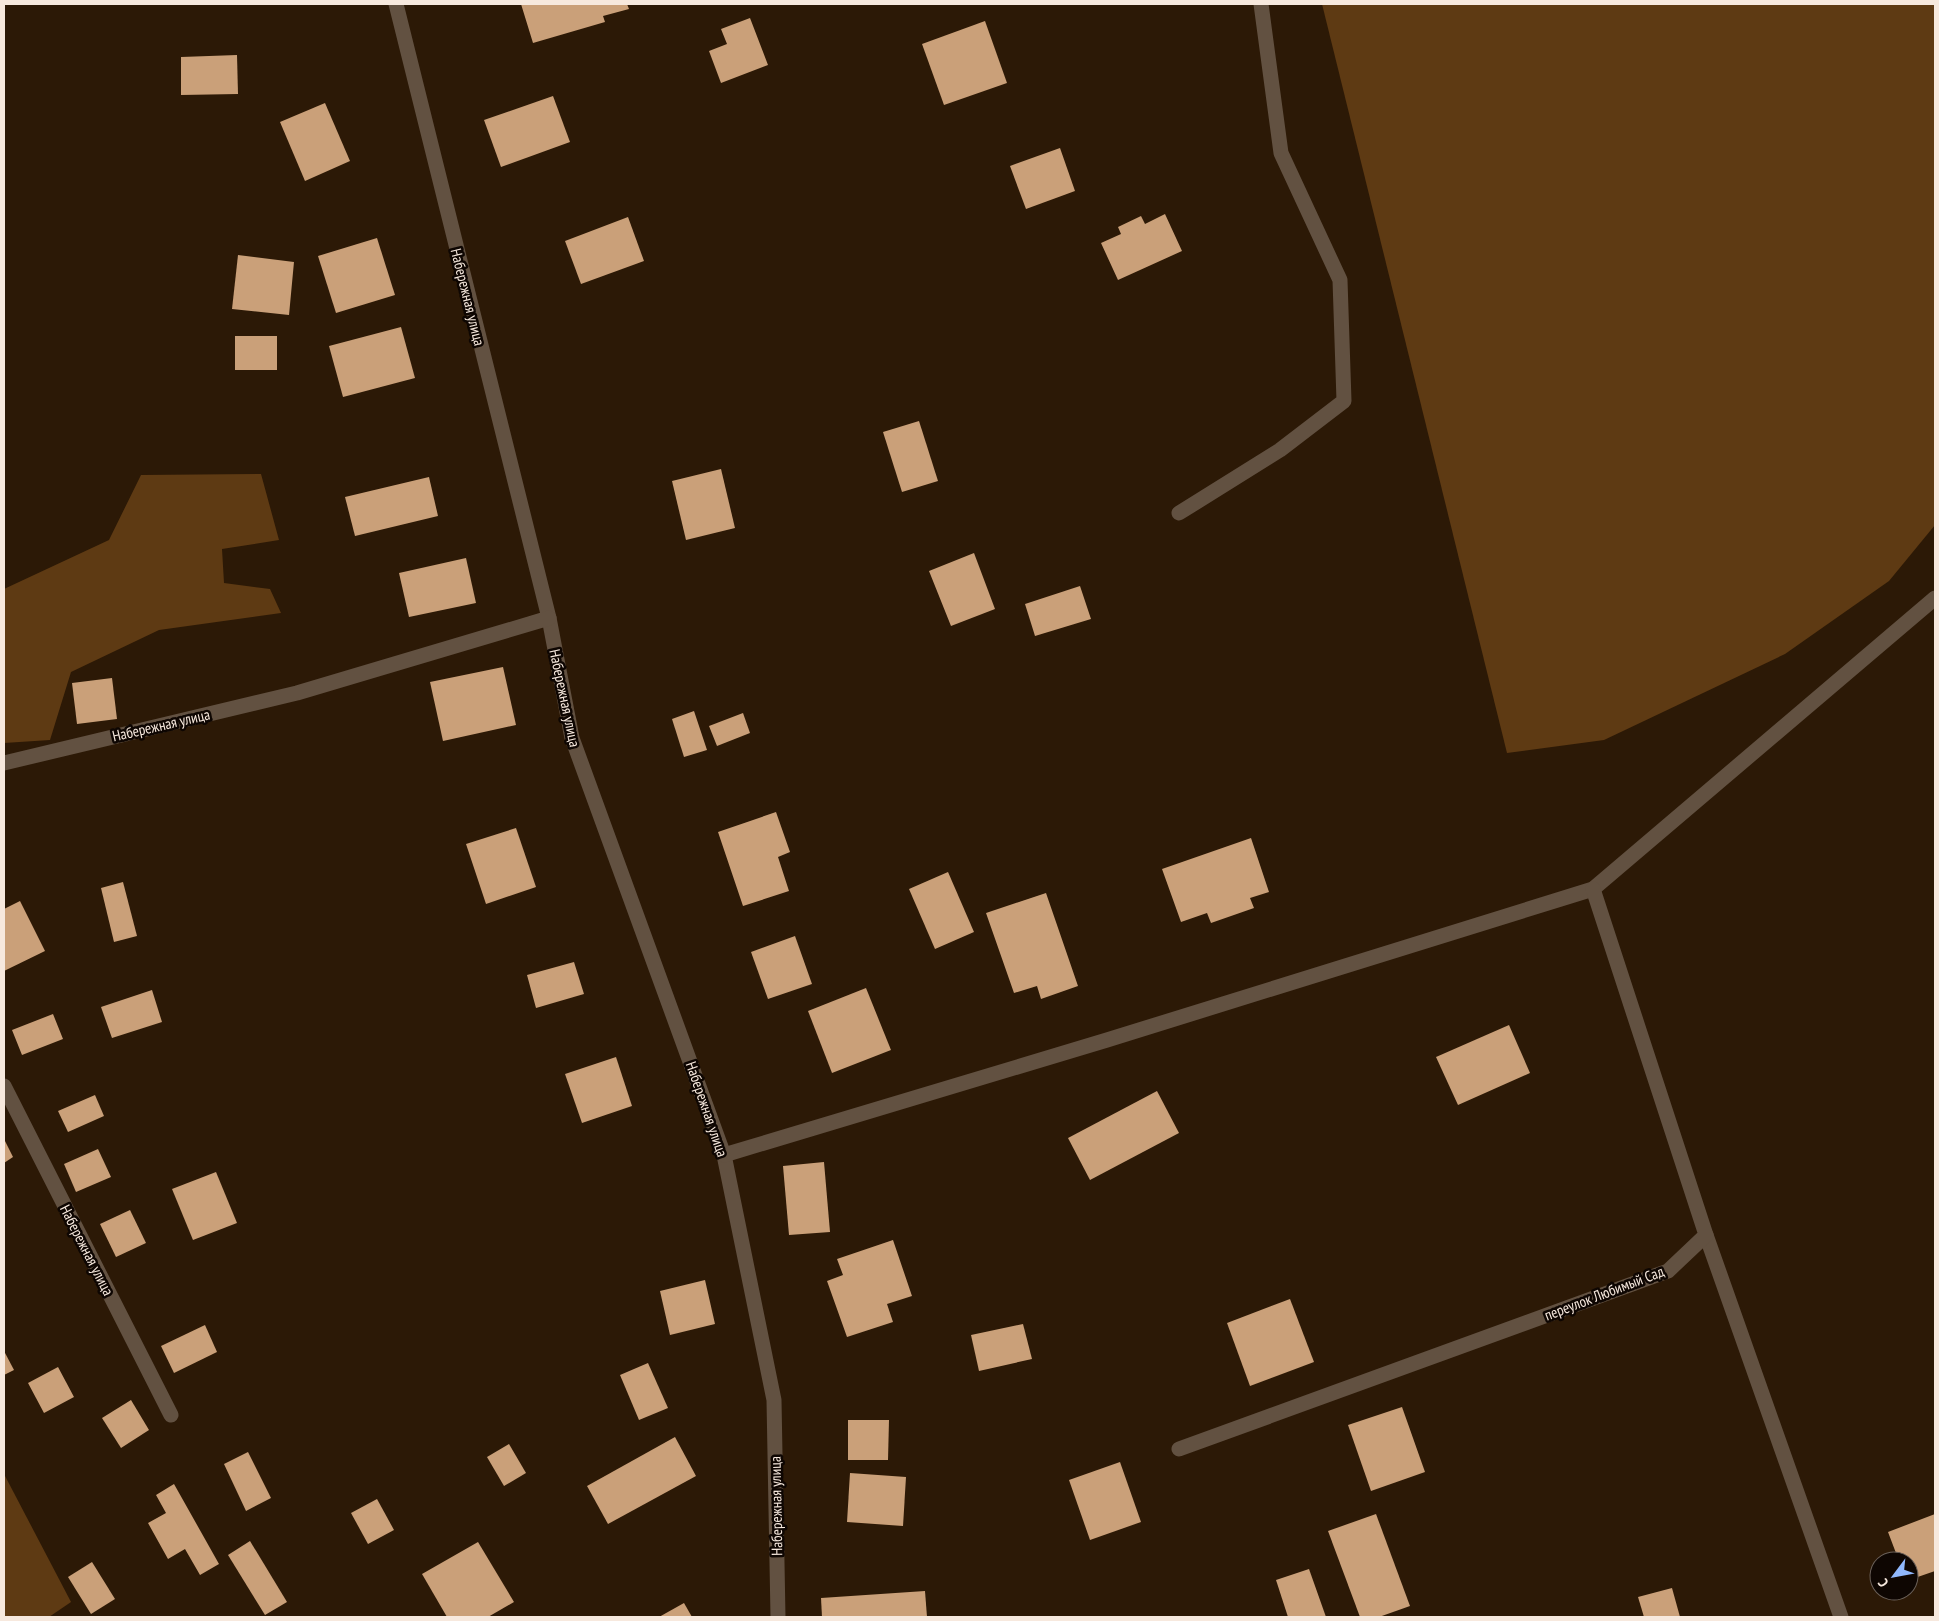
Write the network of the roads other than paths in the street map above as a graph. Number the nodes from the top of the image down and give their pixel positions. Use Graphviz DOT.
graph roads {
  1 [pos="396,4"];
  2 [pos="1261,4"];
  3 [pos="1178,513"];
  4 [pos="1935,598"];
  5 [pos="549,618"];
  6 [pos="4,763"];
  7 [pos="1593,889"];
  8 [pos="4,1086"];
  9 [pos="724,1154"];
  10 [pos="1706,1235"];
  11 [pos="171,1415"];
  12 [pos="1179,1450"];
  13 [pos="778,1617"];
  14 [pos="1841,1617"];
  1 -- 5 [label="street, Набережная улица"];
  2 -- 3 [label="street"];
  4 -- 7 [label="street"];
  5 -- 6 [label="street, Набережная улица"];
  5 -- 9 [label="street, Набережная улица"];
  7 -- 9 [label="street"];
  7 -- 10 [label="street"];
  8 -- 11 [label="street, Набережная улица"];
  9 -- 13 [label="street, Набережная улица"];
  10 -- 12 [label="street, переулок Любимый Сад"];
  10 -- 14 [label="street"];
}
